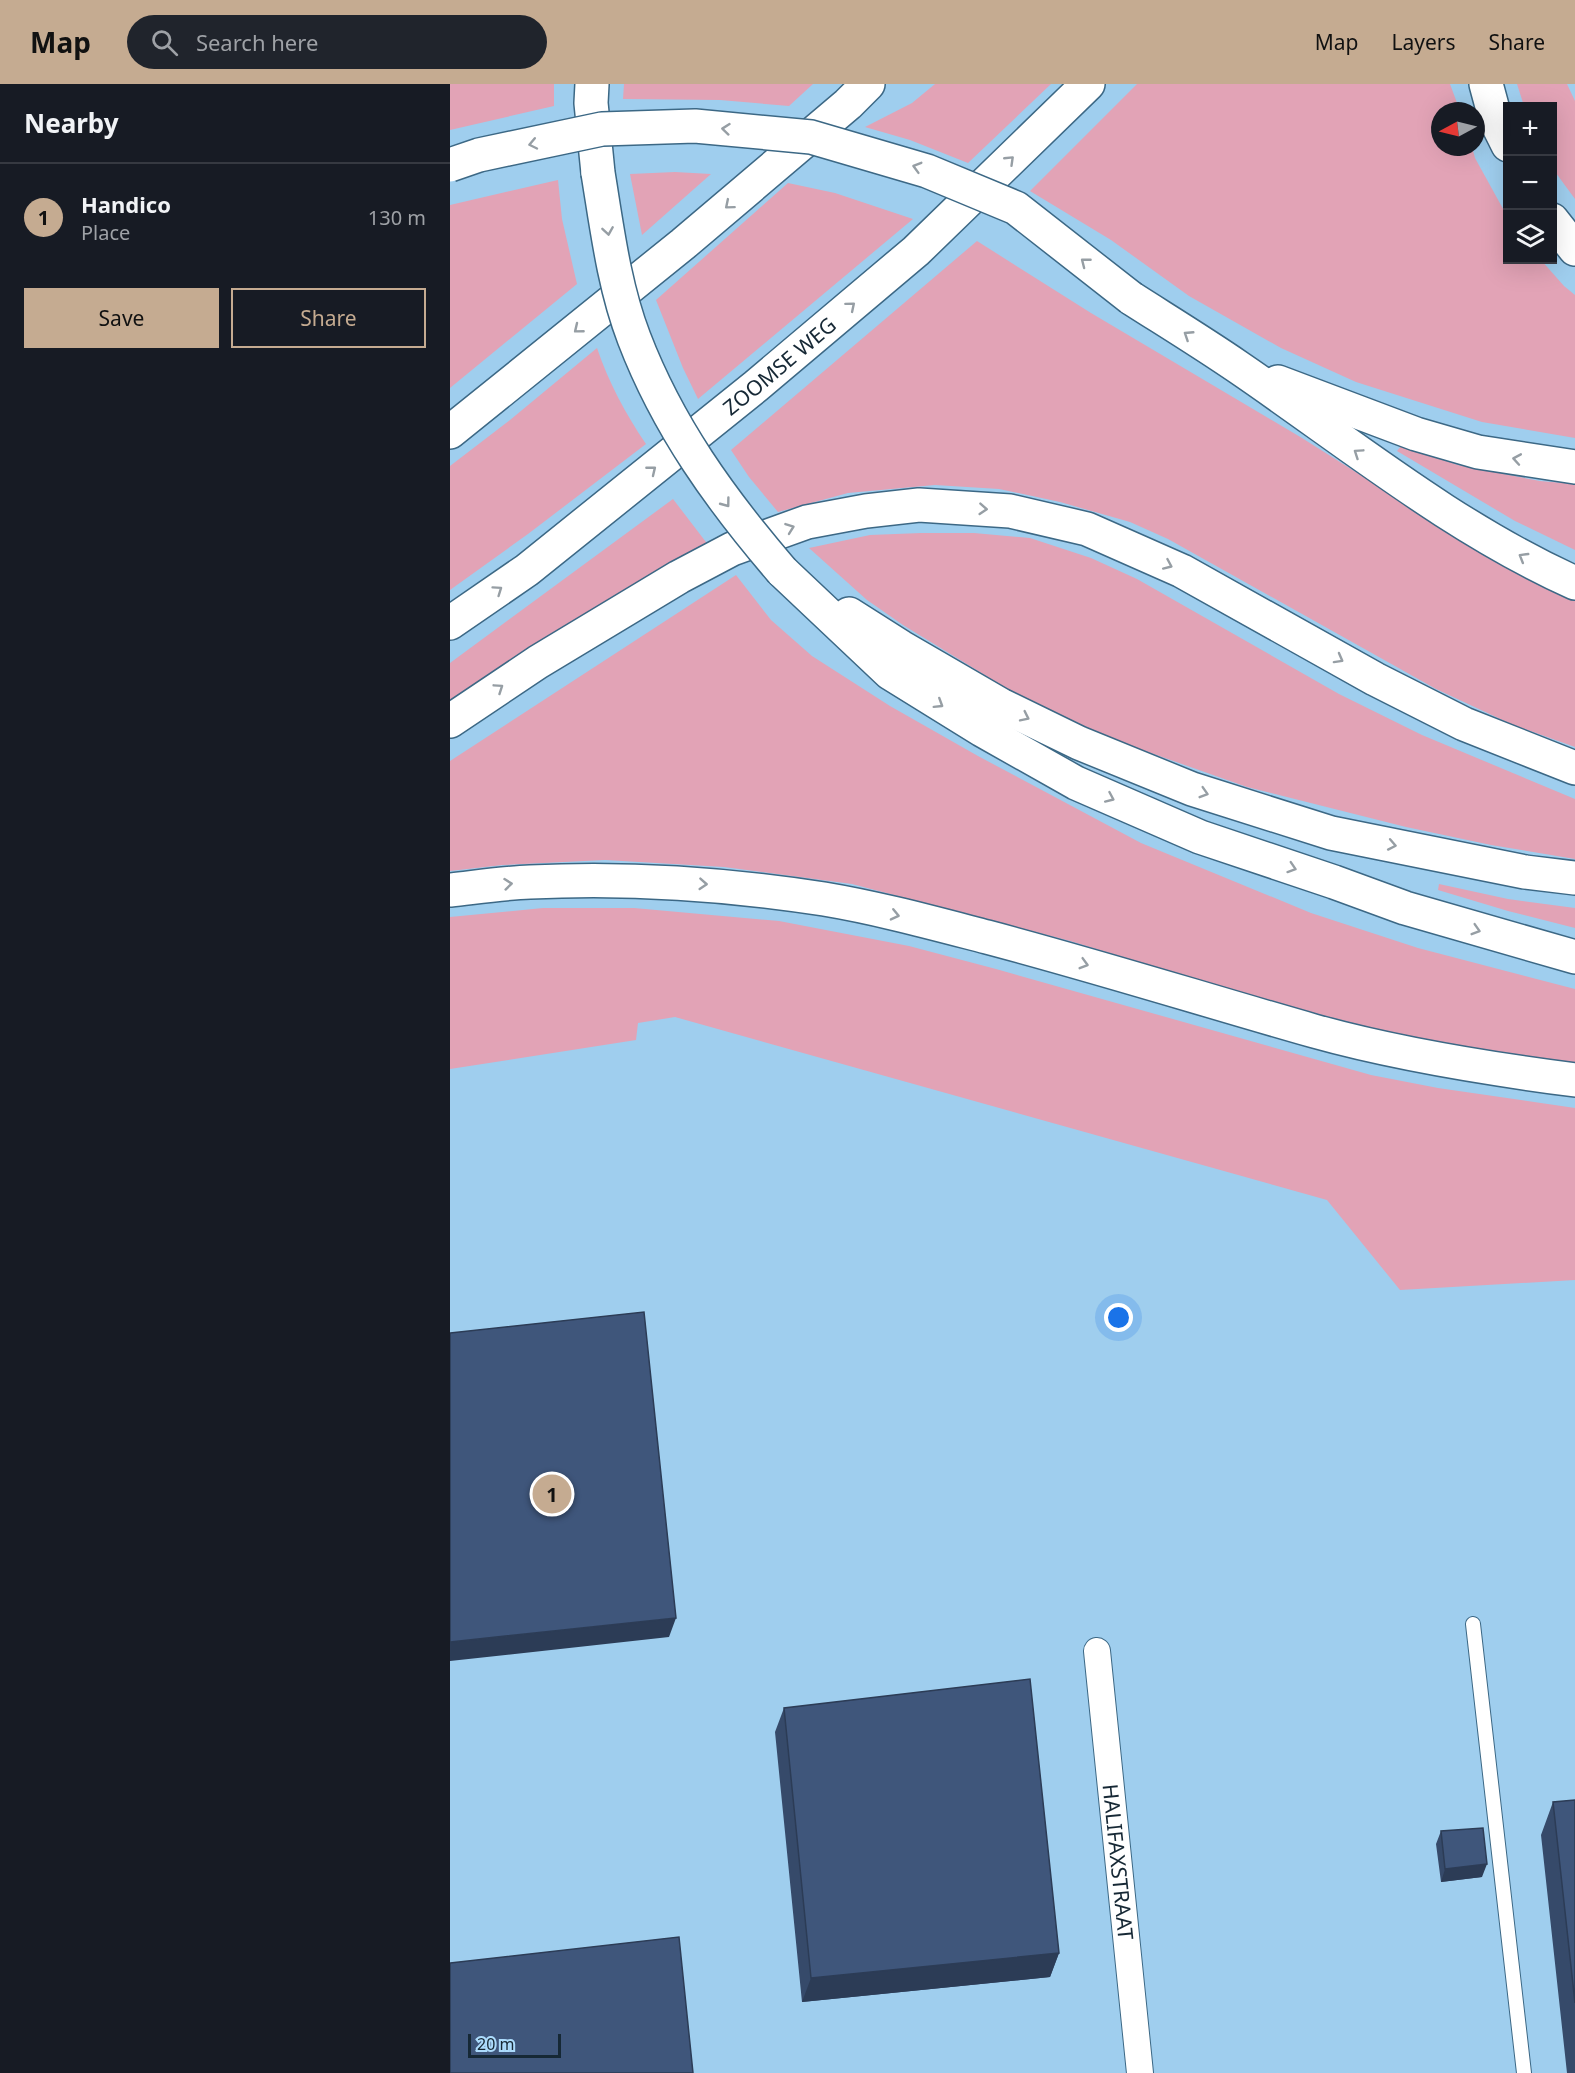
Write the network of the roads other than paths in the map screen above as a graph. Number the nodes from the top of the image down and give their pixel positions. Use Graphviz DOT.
graph roads {
  1 [pos="592,84"];
  2 [pos="868,84"];
  3 [pos="1088,84"];
  4 [pos="1486,84"];
  5 [pos="1503,135"];
  6 [pos="450,165"];
  7 [pos="1557,226"];
  8 [pos="1575,249"];
  9 [pos="1238,367"];
  10 [pos="450,432"];
  11 [pos="1575,467"];
  12 [pos="1575,583"];
  13 [pos="450,623"];
  14 [pos="895,660"];
  15 [pos="450,721"];
  16 [pos="1575,768"];
  17 [pos="1575,878"];
  18 [pos="450,890"];
  19 [pos="1575,957"];
  20 [pos="1575,1080"];
  21 [pos="1473,1624"];
  22 [pos="1097,1651"];
  23 [pos="1140,2073"];
  24 [pos="1524,2073"];
  1 -- 14 [label="highway, one-way, bridge"];
  2 -- 10 [label="highway, one-way"];
  13 -- 3 [label="highway, ZOOMSE WEG, one-way"];
  4 -- 5 [label="highway"];
  9 -- 6 [label="highway, one-way, bridge"];
  7 -- 8 [label="highway"];
  11 -- 9 [label="highway, one-way"];
  12 -- 9 [label="highway, one-way"];
  14 -- 17 [label="highway, one-way"];
  14 -- 19 [label="highway, one-way"];
  15 -- 16 [label="highway, one-way"];
  18 -- 20 [label="highway, one-way"];
  21 -- 24 [label="lane"];
  22 -- 23 [label="street, HALIFAXSTRAAT"];
}
